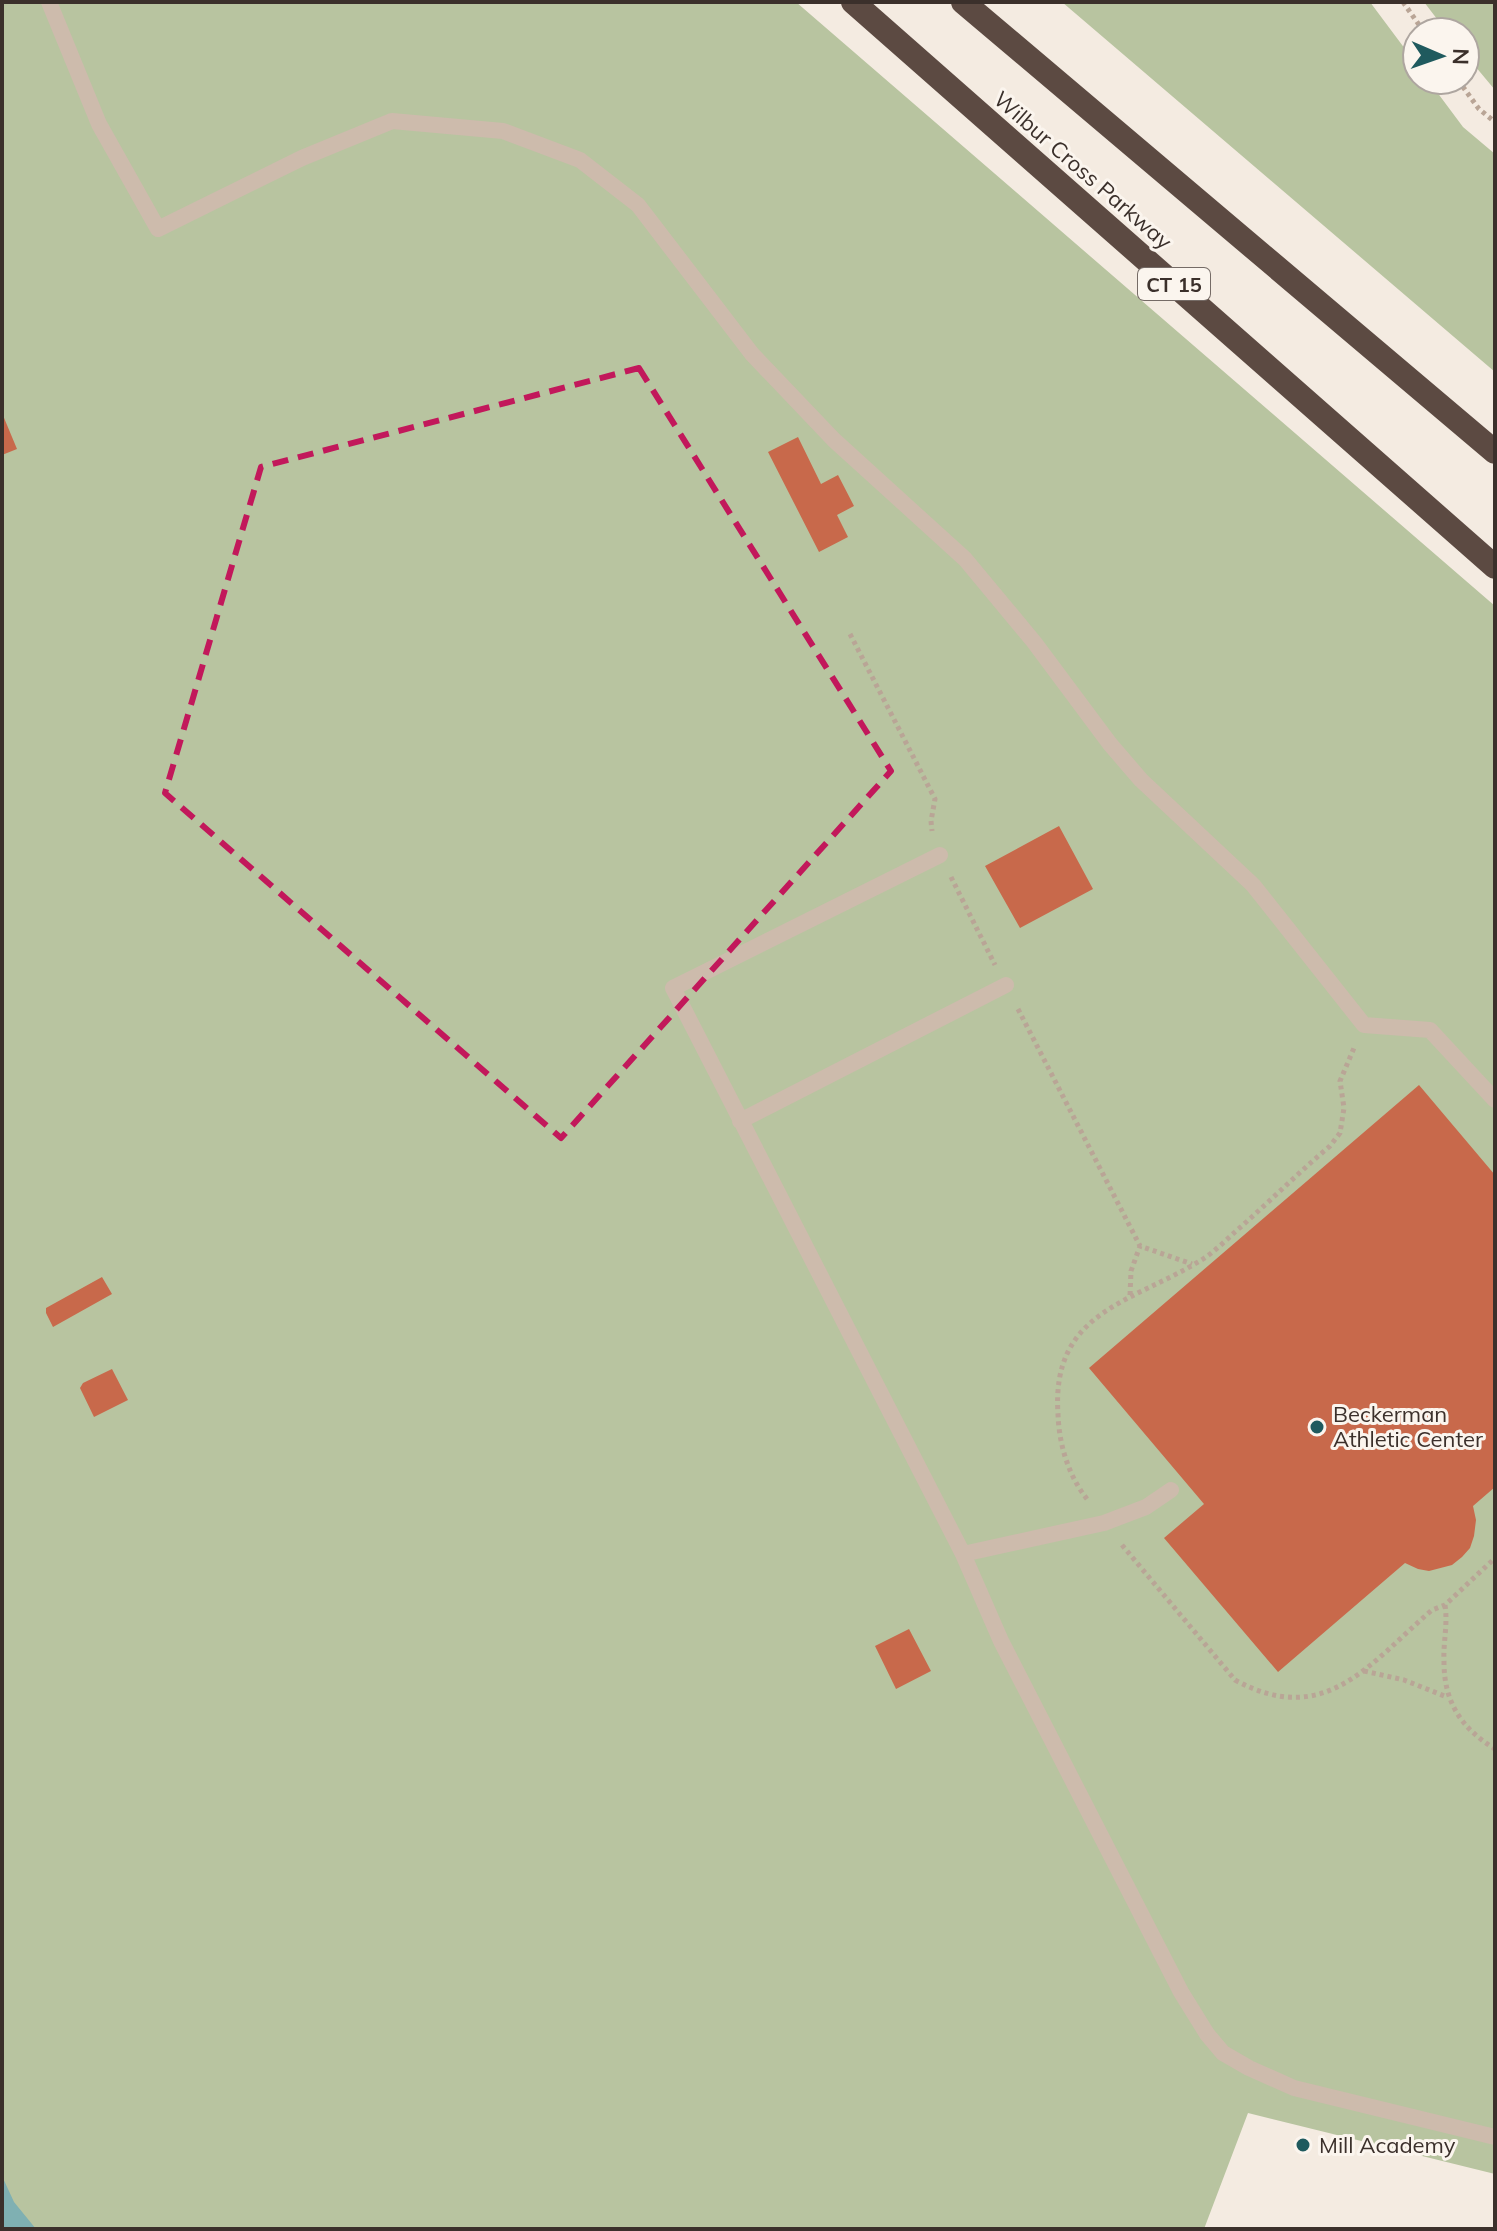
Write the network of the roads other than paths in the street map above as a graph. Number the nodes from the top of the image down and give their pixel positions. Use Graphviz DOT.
graph roads {
  1 [pos="49,2"];
  2 [pos="853,2"];
  3 [pos="963,2"];
  4 [pos="1495,452"];
  5 [pos="1495,567"];
  6 [pos="940,855"];
  7 [pos="1006,985"];
  8 [pos="1495,1100"];
  9 [pos="740,1121"];
  10 [pos="1171,1490"];
  11 [pos="963,1554"];
  12 [pos="1495,2137"];
  1 -- 8 [label="lane"];
  2 -- 5 [label="highway, Wilbur Cross Parkway / CT 15"];
  3 -- 4 [label="highway"];
  6 -- 9 [label="lane"];
  7 -- 9 [label="lane"];
  9 -- 11 [label="lane"];
  10 -- 11 [label="lane"];
  11 -- 12 [label="lane"];
}
